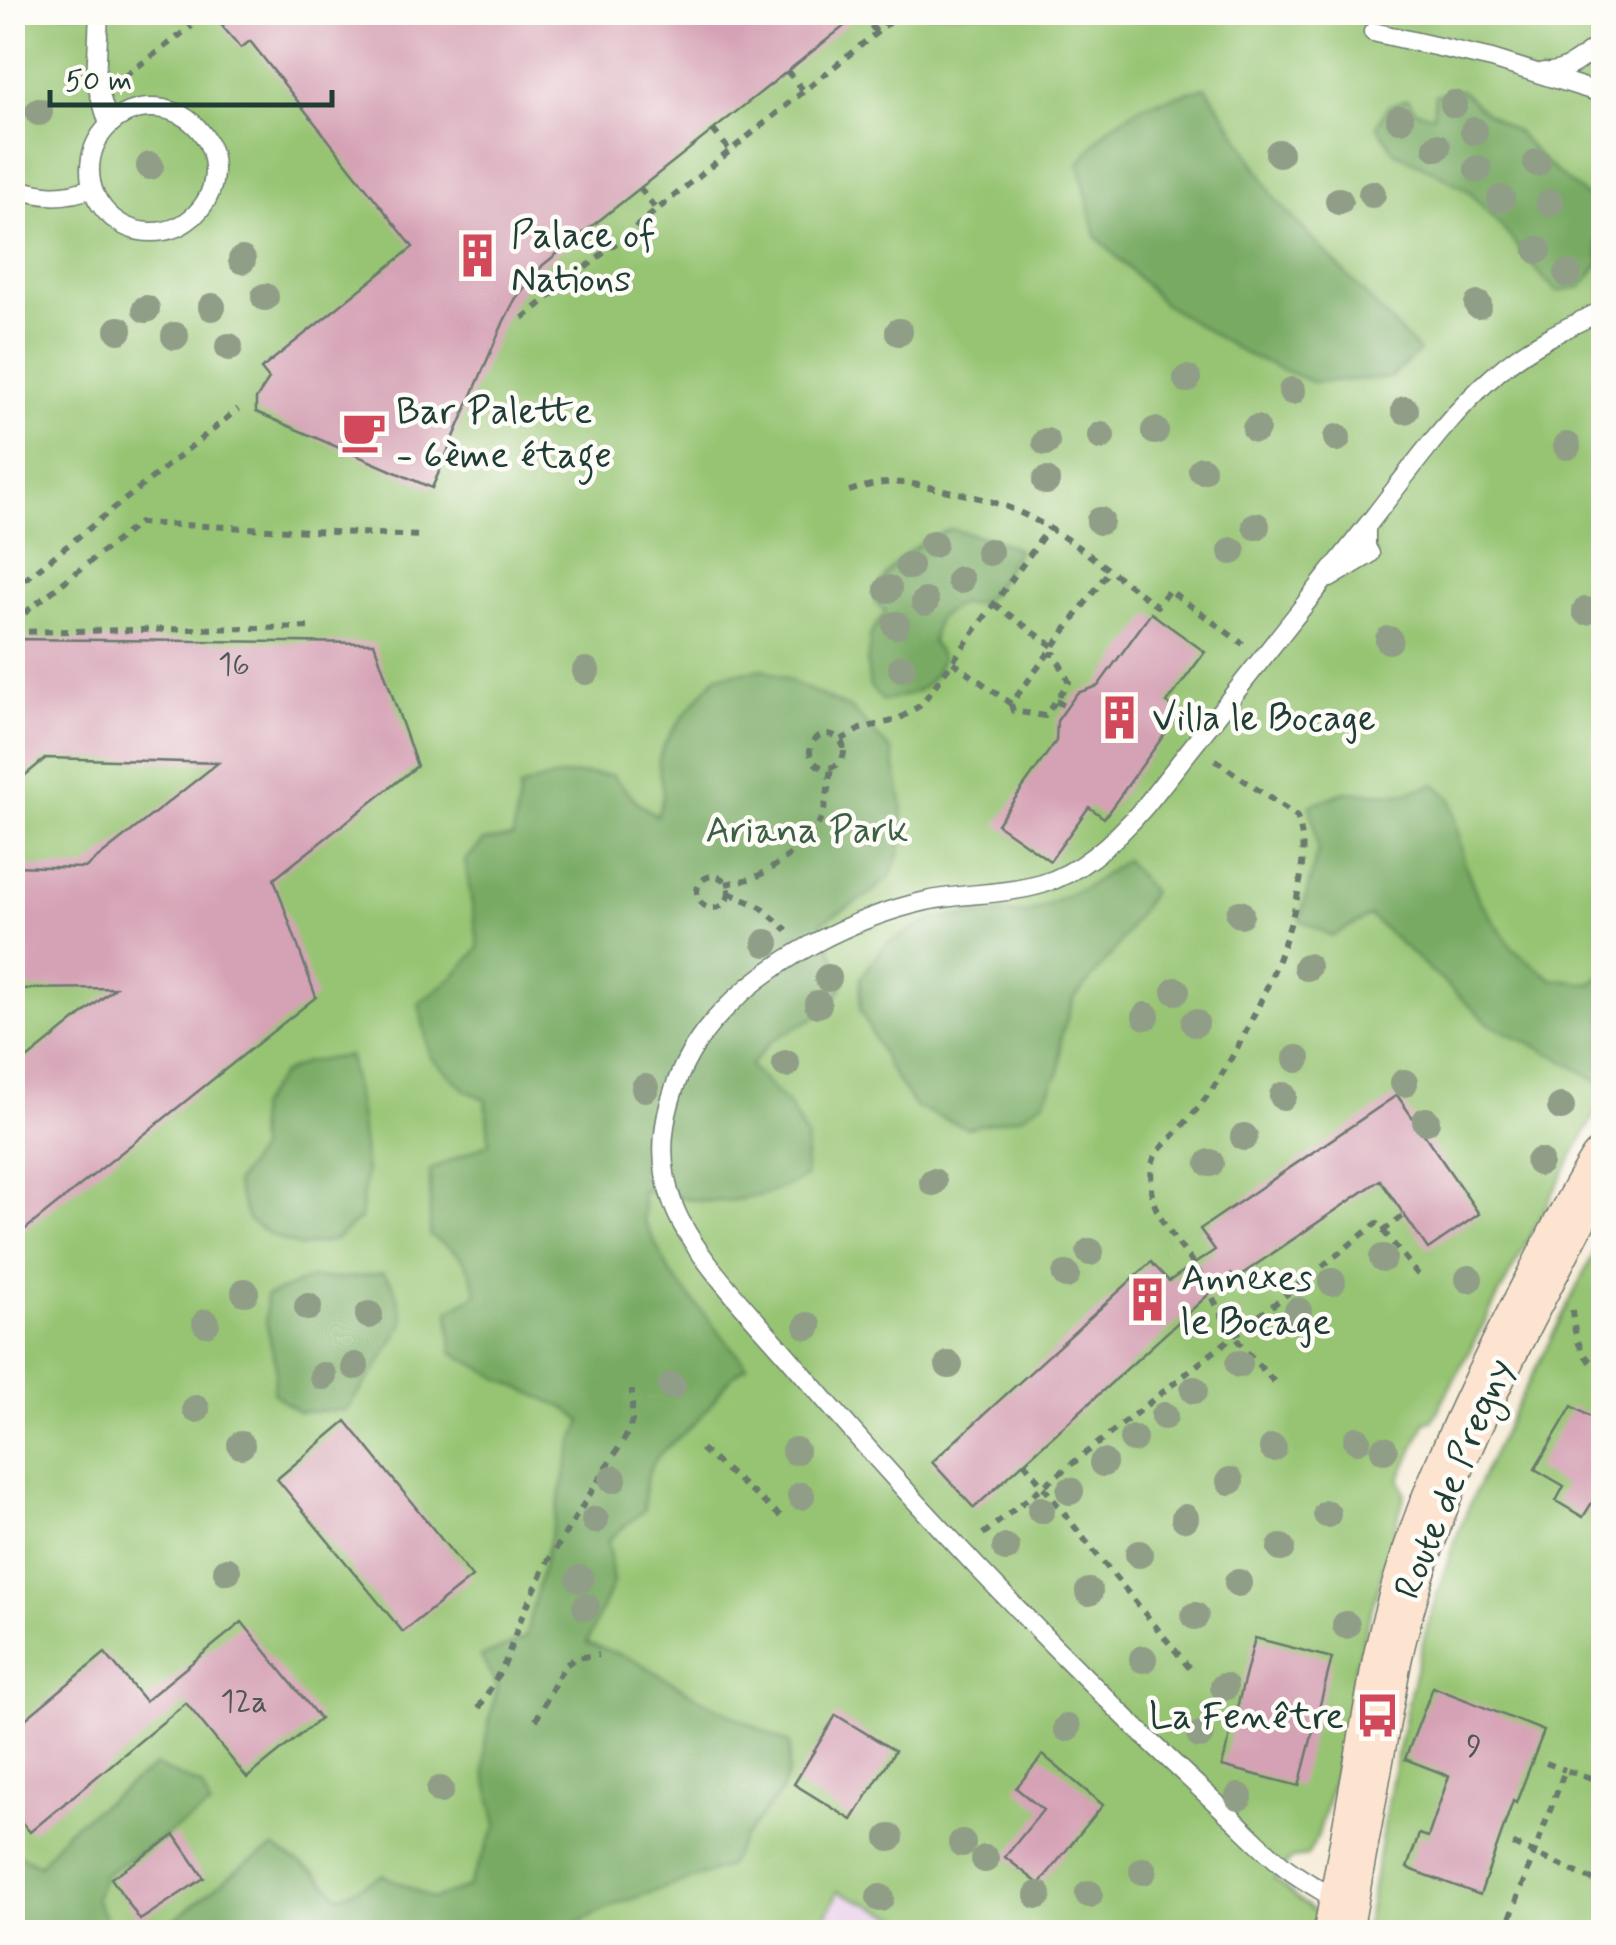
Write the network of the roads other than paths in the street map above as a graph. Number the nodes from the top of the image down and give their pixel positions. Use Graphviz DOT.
graph roads {
  1 [pos="99,12"];
  2 [pos="1373,32"];
  3 [pos="1604,41"];
  4 [pos="1578,60"];
  5 [pos="1533,72"];
  6 [pos="1584,87"];
  7 [pos="1604,94"];
  8 [pos="109,125"];
  9 [pos="12,187"];
  10 [pos="92,188"];
  11 [pos="1604,310"];
  12 [pos="1366,527"];
  13 [pos="1318,588"];
  14 [pos="1604,1162"];
  15 [pos="1340,1918"];
  1 -- 8 [label="lane"];
  2 -- 5 [label="lane"];
  3 -- 4 [label="lane"];
  4 -- 5 [label="lane"];
  4 -- 6 [label="lane"];
  5 -- 6 [label="lane"];
  6 -- 7 [label="lane"];
  8 -- 10 [label="lane"];
  8 -- 10 [label="lane"];
  9 -- 10 [label="lane"];
  11 -- 12 [label="lane"];
  12 -- 13 [label="lane"];
  12 -- 13 [label="lane"];
  13 -- 15 [label="lane"];
  14 -- 15 [label="street, Route de Pregny"];
}
